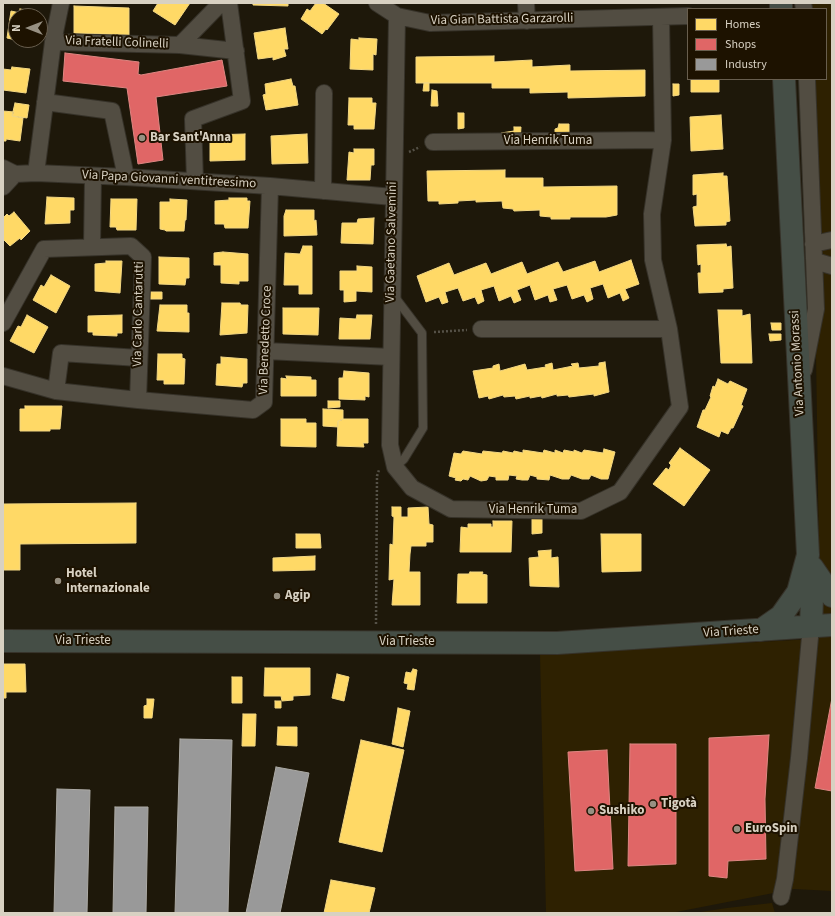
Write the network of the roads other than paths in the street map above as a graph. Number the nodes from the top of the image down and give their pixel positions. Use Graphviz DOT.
graph roads {
  1 [pos="61,3"];
  2 [pos="221,3"];
  3 [pos="229,3"];
  4 [pos="377,3"];
  5 [pos="526,3"];
  6 [pos="631,10"];
  7 [pos="396,16"];
  8 [pos="661,16"];
  9 [pos="687,16"];
  10 [pos="527,21"];
  11 [pos="54,42"];
  12 [pos="180,45"];
  13 [pos="236,51"];
  14 [pos="784,80"];
  15 [pos="806,80"];
  16 [pos="324,93"];
  17 [pos="45,102"];
  18 [pos="663,140"];
  19 [pos="433,142"];
  20 [pos="9,171"];
  21 [pos="36,173"];
  22 [pos="93,177"];
  23 [pos="126,177"];
  24 [pos="195,182"];
  25 [pos="270,186"];
  26 [pos="3,187"];
  27 [pos="323,191"];
  28 [pos="393,197"];
  29 [pos="832,240"];
  30 [pos="813,244"];
  31 [pos="92,247"];
  32 [pos="814,261"];
  33 [pos="832,266"];
  34 [pos="392,293"];
  35 [pos="3,323"];
  36 [pos="481,329"];
  37 [pos="669,329"];
  38 [pos="266,351"];
  39 [pos="391,357"];
  40 [pos="139,358"];
  41 [pos="3,376"];
  42 [pos="56,391"];
  43 [pos="800,395"];
  44 [pos="138,400"];
  45 [pos="395,467"];
  46 [pos="811,562"];
  47 [pos="832,596"];
  48 [pos="822,626"];
  49 [pos="761,630"];
  50 [pos="3,641"];
  51 [pos="781,897"];
  1 -- 11 [label="street"];
  2 -- 12 [label="street, Via Fratelli Colinelli"];
  3 -- 13 [label="street"];
  4 -- 7 [label="street, Via Gian Battista Garzarolli"];
  5 -- 10 [label="street"];
  6 -- 8 [label="street, Via Gian Battista Garzarolli"];
  6 -- 10 [label="street, Via Gian Battista Garzarolli"];
  7 -- 10 [label="street, Via Gian Battista Garzarolli"];
  7 -- 28 [label="street, Via Gaetano Salvemini"];
  8 -- 9 [label="street, Via Gian Battista Garzarolli"];
  8 -- 18 [label="street, Via Henrik Tuma"];
  11 -- 12 [label="street, Via Fratelli Colinelli"];
  11 -- 17 [label="street"];
  12 -- 13 [label="street, Via Fratelli Colinelli"];
  13 -- 24 [label="street"];
  14 -- 43 [label="main road, Via Antonio Morassi"];
  15 -- 30 [label="street"];
  16 -- 27 [label="street"];
  17 -- 21 [label="street"];
  17 -- 23 [label="street"];
  18 -- 19 [label="street, Via Henrik Tuma"];
  18 -- 37 [label="street, Via Henrik Tuma"];
  20 -- 21 [label="street, Via Papa Giovanni ventitreesimo"];
  20 -- 26 [label="street, Via Papa Giovanni ventitreesimo"];
  21 -- 22 [label="street, Via Papa Giovanni ventitreesimo"];
  22 -- 23 [label="street, Via Papa Giovanni ventitreesimo"];
  22 -- 31 [label="street"];
  23 -- 24 [label="street, Via Papa Giovanni ventitreesimo"];
  24 -- 25 [label="street, Via Papa Giovanni ventitreesimo"];
  25 -- 27 [label="street, Via Papa Giovanni ventitreesimo"];
  25 -- 38 [label="street, Via Benedetto Croce"];
  27 -- 28 [label="street, Via Papa Giovanni ventitreesimo"];
  28 -- 34 [label="street, Via Gaetano Salvemini"];
  29 -- 30 [label="street"];
  30 -- 32 [label="street"];
  31 -- 35 [label="street, Via Carlo Cantarutti"];
  31 -- 40 [label="street, Via Carlo Cantarutti"];
  32 -- 33 [label="street"];
  32 -- 43 [label="street"];
  34 -- 39 [label="street, Via Gaetano Salvemini"];
  34 -- 45 [label="lane"];
  36 -- 37 [label="street"];
  37 -- 45 [label="street, Via Henrik Tuma"];
  38 -- 39 [label="street"];
  38 -- 44 [label="street, Via Benedetto Croce"];
  39 -- 45 [label="street, Via Gaetano Salvemini"];
  40 -- 42 [label="street"];
  40 -- 44 [label="street, Via Carlo Cantarutti"];
  41 -- 42 [label="street, Via Benedetto Croce"];
  42 -- 44 [label="street, Via Benedetto Croce"];
  43 -- 46 [label="main road, Via Antonio Morassi"];
  46 -- 47 [label="main road"];
  46 -- 48 [label="main road"];
  46 -- 49 [label="main road, Via Antonio Morassi"];
  48 -- 49 [label="main road, Via Trieste"];
  48 -- 51 [label="street"];
  49 -- 50 [label="main road, Via Trieste"];
}
